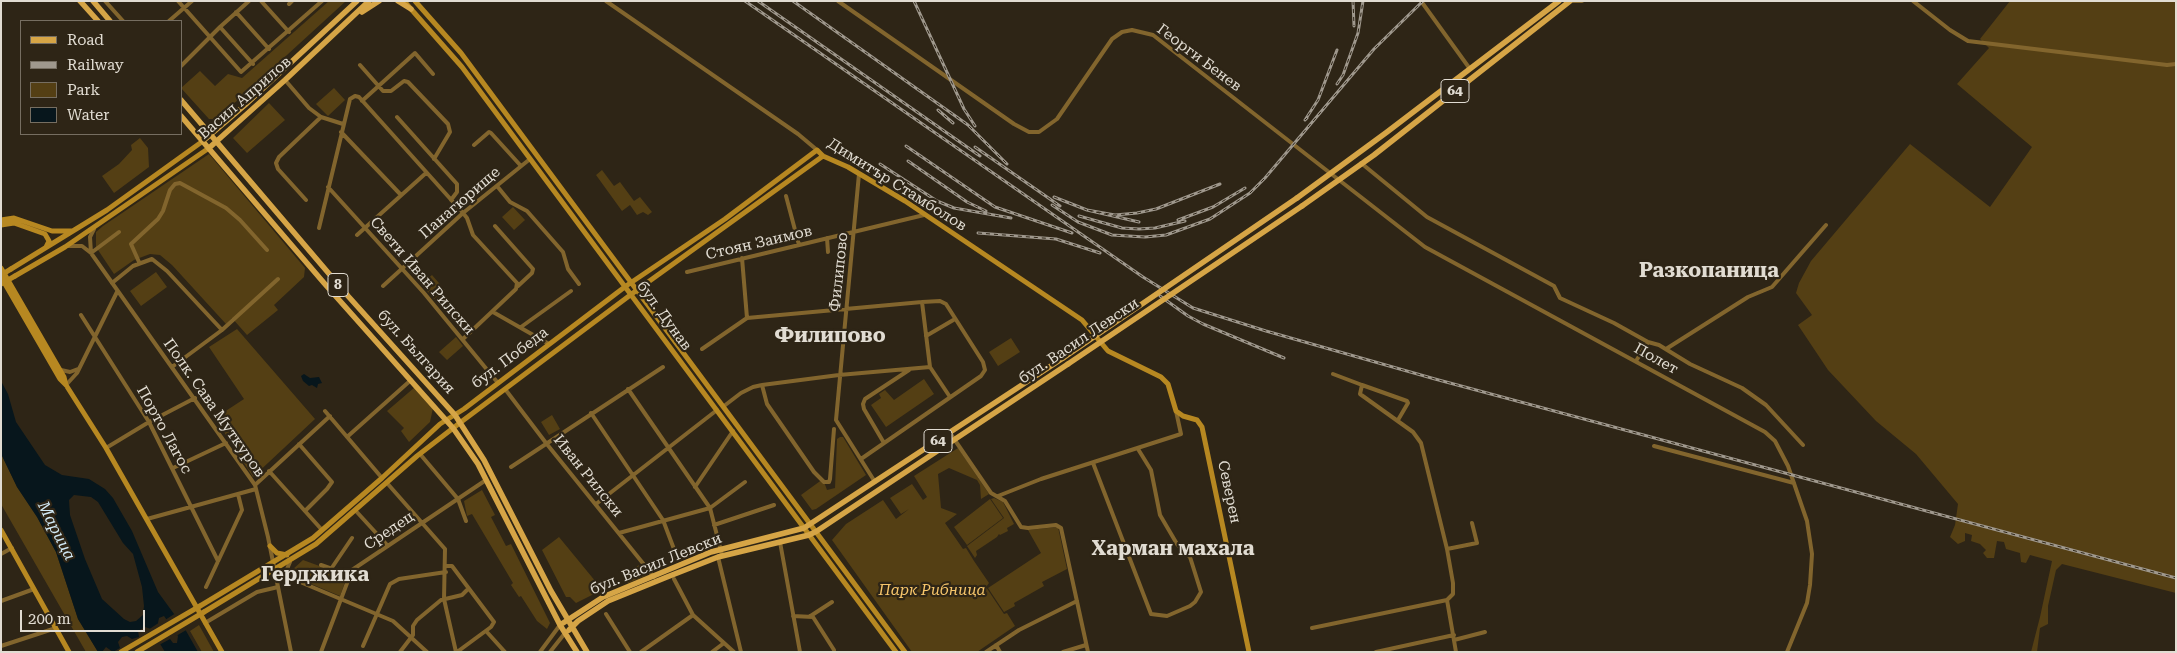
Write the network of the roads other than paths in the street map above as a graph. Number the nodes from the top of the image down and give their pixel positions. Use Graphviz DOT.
graph roads {
  1 [pos="80,1"];
  2 [pos="93,1"];
  3 [pos="105,1"];
  4 [pos="178,1"];
  5 [pos="192,1"];
  6 [pos="249,1"];
  7 [pos="261,1"];
  8 [pos="322,1"];
  9 [pos="357,1"];
  10 [pos="369,1"];
  11 [pos="379,1"];
  12 [pos="398,1"];
  13 [pos="404,1"];
  14 [pos="415,1"];
  15 [pos="606,1"];
  16 [pos="838,1"];
  17 [pos="1421,1"];
  18 [pos="1559,1"];
  19 [pos="1570,1"];
  20 [pos="1582,1"];
  21 [pos="1913,1"];
  22 [pos="184,8"];
  23 [pos="411,8"];
  24 [pos="236,12"];
  25 [pos="352,19"];
  26 [pos="97,20"];
  27 [pos="109,20"];
  28 [pos="122,20"];
  29 [pos="171,20"];
  30 [pos="220,27"];
  31 [pos="288,32"];
  32 [pos="210,38"];
  33 [pos="269,49"];
  34 [pos="253,64"];
  35 [pos="2176,64"];
  36 [pos="182,65"];
  37 [pos="360,65"];
  38 [pos="1470,69"];
  39 [pos="433,74"];
  40 [pos="285,80"];
  41 [pos="378,86"];
  42 [pos="362,100"];
  43 [pos="182,101"];
  44 [pos="182,117"];
  45 [pos="321,117"];
  46 [pos="397,118"];
  47 [pos="343,124"];
  48 [pos="342,132"];
  49 [pos="211,134"];
  50 [pos="203,141"];
  51 [pos="217,141"];
  52 [pos="474,145"];
  53 [pos="209,148"];
  54 [pos="817,150"];
  55 [pos="824,156"];
  56 [pos="530,158"];
  57 [pos="434,159"];
  58 [pos="1361,163"];
  59 [pos="521,166"];
  60 [pos="426,173"];
  61 [pos="859,174"];
  62 [pos="1331,175"];
  63 [pos="1338,180"];
  64 [pos="328,186"];
  65 [pos="497,186"];
  66 [pos="401,196"];
  67 [pos="786,196"];
  68 [pos="306,200"];
  69 [pos="451,200"];
  70 [pos="463,213"];
  71 [pos="924,214"];
  72 [pos="1,220"];
  73 [pos="98,224"];
  74 [pos="1,225"];
  75 [pos="496,226"];
  76 [pos="1826,226"];
  77 [pos="319,228"];
  78 [pos="365,228"];
  79 [pos="75,230"];
  80 [pos="120,232"];
  81 [pos="854,232"];
  82 [pos="357,236"];
  83 [pos="827,238"];
  84 [pos="799,245"];
  85 [pos="65,247"];
  86 [pos="44,250"];
  87 [pos="267,250"];
  88 [pos="828,252"];
  89 [pos="91,253"];
  90 [pos="742,258"];
  91 [pos="139,262"];
  92 [pos="1,268"];
  93 [pos="402,269"];
  94 [pos="687,272"];
  95 [pos="1,276"];
  96 [pos="278,279"];
  97 [pos="112,283"];
  98 [pos="632,283"];
  99 [pos="1,284"];
  100 [pos="579,284"];
  101 [pos="383,286"];
  102 [pos="518,286"];
  103 [pos="626,286"];
  104 [pos="637,290"];
  105 [pos="571,291"];
  106 [pos="118,292"];
  107 [pos="632,294"];
  108 [pos="922,302"];
  109 [pos="846,309"];
  110 [pos="493,312"];
  111 [pos="81,315"];
  112 [pos="747,318"];
  113 [pos="955,318"];
  114 [pos="521,327"];
  115 [pos="222,330"];
  116 [pos="926,336"];
  117 [pos="96,337"];
  118 [pos="463,339"];
  119 [pos="1648,342"];
  120 [pos="550,344"];
  121 [pos="702,349"];
  122 [pos="1666,349"];
  123 [pos="1636,361"];
  124 [pos="172,366"];
  125 [pos="663,366"];
  126 [pos="930,367"];
  127 [pos="80,368"];
  128 [pos="911,369"];
  129 [pos="60,370"];
  130 [pos="1332,374"];
  131 [pos="839,375"];
  132 [pos="411,380"];
  133 [pos="498,383"];
  134 [pos="66,385"];
  135 [pos="762,385"];
  136 [pos="1362,385"];
  137 [pos="505,389"];
  138 [pos="628,389"];
  139 [pos="950,397"];
  140 [pos="195,398"];
  141 [pos="724,406"];
  142 [pos="717,410"];
  143 [pos="325,411"];
  144 [pos="1176,411"];
  145 [pos="591,414"];
  146 [pos="456,415"];
  147 [pos="330,416"];
  148 [pos="446,420"];
  149 [pos="1398,420"];
  150 [pos="149,422"];
  151 [pos="461,422"];
  152 [pos="453,428"];
  153 [pos="834,429"];
  154 [pos="733,432"];
  155 [pos="950,433"];
  156 [pos="347,437"];
  157 [pos="955,439"];
  158 [pos="226,443"];
  159 [pos="546,443"];
  160 [pos="884,443"];
  161 [pos="299,444"];
  162 [pos="1803,445"];
  163 [pos="1654,446"];
  164 [pos="106,448"];
  165 [pos="668,449"];
  166 [pos="1138,449"];
  167 [pos="420,454"];
  168 [pos="861,459"];
  169 [pos="1094,463"];
  170 [pos="511,466"];
  171 [pos="173,468"];
  172 [pos="269,472"];
  173 [pos="632,476"];
  174 [pos="382,478"];
  175 [pos="486,480"];
  176 [pos="745,482"];
  177 [pos="875,482"];
  178 [pos="387,483"];
  179 [pos="1794,483"];
  180 [pos="255,487"];
  181 [pos="694,487"];
  182 [pos="238,494"];
  183 [pos="998,496"];
  184 [pos="458,499"];
  185 [pos="596,504"];
  186 [pos="774,505"];
  187 [pos="191,506"];
  188 [pos="710,508"];
  189 [pos="355,510"];
  190 [pos="305,511"];
  191 [pos="147,520"];
  192 [pos="466,520"];
  193 [pos="663,520"];
  194 [pos="422,522"];
  195 [pos="1472,523"];
  196 [pos="714,524"];
  197 [pos="812,524"];
  198 [pos="804,528"];
  199 [pos="1,530"];
  200 [pos="322,530"];
  201 [pos="817,531"];
  202 [pos="619,533"];
  203 [pos="809,535"];
  204 [pos="352,538"];
  205 [pos="780,542"];
  206 [pos="270,546"];
  207 [pos="388,546"];
  208 [pos="12,548"];
  209 [pos="1447,549"];
  210 [pos="719,553"];
  211 [pos="1,554"];
  212 [pos="287,555"];
  213 [pos="677,557"];
  214 [pos="218,561"];
  215 [pos="290,562"];
  216 [pos="273,563"];
  217 [pos="321,565"];
  218 [pos="446,566"];
  219 [pos="332,568"];
  220 [pos="274,571"];
  221 [pos="446,572"];
  222 [pos="349,575"];
  223 [pos="288,576"];
  224 [pos="674,578"];
  225 [pos="655,579"];
  226 [pos="206,587"];
  227 [pos="278,587"];
  228 [pos="34,589"];
  229 [pos="467,590"];
  230 [pos="341,598"];
  231 [pos="444,599"];
  232 [pos="1447,600"];
  233 [pos="1,601"];
  234 [pos="1077,601"];
  235 [pos="832,602"];
  236 [pos="377,614"];
  237 [pos="606,614"];
  238 [pos="693,615"];
  239 [pos="793,616"];
  240 [pos="809,617"];
  241 [pos="567,619"];
  242 [pos="205,623"];
  243 [pos="560,625"];
  244 [pos="56,628"];
  245 [pos="572,628"];
  246 [pos="1312,628"];
  247 [pos="486,631"];
  248 [pos="1485,632"];
  249 [pos="565,633"];
  250 [pos="411,637"];
  251 [pos="1454,637"];
  252 [pos="724,643"];
  253 [pos="996,645"];
  254 [pos="1086,645"];
  255 [pos="1,646"];
  256 [pos="363,646"];
  257 [pos="834,650"];
  258 [pos="69,652"];
  259 [pos="121,652"];
  260 [pos="137,652"];
  261 [pos="222,652"];
  262 [pos="292,652"];
  263 [pos="321,652"];
  264 [pos="400,652"];
  265 [pos="427,652"];
  266 [pos="457,652"];
  267 [pos="505,652"];
  268 [pos="540,652"];
  269 [pos="550,652"];
  270 [pos="577,652"];
  271 [pos="587,652"];
  272 [pos="630,652"];
  273 [pos="641,652"];
  274 [pos="712,652"];
  275 [pos="734,652"];
  276 [pos="741,652"];
  277 [pos="800,652"];
  278 [pos="896,652"];
  279 [pos="905,652"];
  280 [pos="986,652"];
  281 [pos="1000,652"];
  282 [pos="1063,652"];
  283 [pos="1088,652"];
  284 [pos="1249,652"];
  285 [pos="1376,652"];
  286 [pos="1456,652"];
  287 [pos="1787,652"];
  1 -- 26 [label="main road"];
  2 -- 27 [label="main road"];
  3 -- 28 [label="street"];
  4 -- 22 [label="street"];
  5 -- 22 [label="street"];
  6 -- 24 [label="street"];
  7 -- 31 [label="street"];
  8 -- 31 [label="street"];
  9 -- 49 [label="main road, Васил Априлов"];
  10 -- 25 [label="main road, Васил Априлов"];
  11 -- 25 [label="main road"];
  12 -- 23 [label="main road"];
  13 -- 23 [label="main road, бул. Дунав"];
  14 -- 98 [label="main road, бул. Дунав"];
  15 -- 54 [label="street, Димитър Стамболов"];
  16 -- 62 [label="street, Георги Бенев"];
  17 -- 38 [label="street"];
  18 -- 38 [label="main road, бул. Васил Левски / 64"];
  19 -- 20 [label="street"];
  19 -- 58 [label="main road, бул. Васил Левски / 64"];
  21 -- 35 [label="street"];
  22 -- 29 [label="street"];
  22 -- 32 [label="street"];
  23 -- 56 [label="main road, бул. Дунав"];
  24 -- 30 [label="street"];
  24 -- 33 [label="street"];
  25 -- 40 [label="main road, Васил Априлов"];
  30 -- 32 [label="street"];
  30 -- 34 [label="street"];
  31 -- 33 [label="street"];
  32 -- 34 [label="street"];
  32 -- 36 [label="street"];
  33 -- 34 [label="street"];
  37 -- 41 [label="street"];
  38 -- 62 [label="main road, бул. Васил Левски / 64"];
  39 -- 41 [label="street"];
  40 -- 45 [label="street"];
  40 -- 51 [label="main road, Васил Априлов"];
  41 -- 42 [label="street"];
  41 -- 57 [label="street"];
  42 -- 47 [label="street"];
  42 -- 60 [label="street"];
  43 -- 49 [label="main road, бул. България / 8"];
  44 -- 50 [label="main road, бул. България / 8"];
  45 -- 47 [label="street"];
  45 -- 68 [label="street"];
  46 -- 57 [label="street"];
  47 -- 48 [label="street"];
  48 -- 64 [label="street"];
  48 -- 66 [label="street"];
  49 -- 50 [label="main road, Васил Априлов"];
  49 -- 51 [label="main road, бул. България / 8"];
  50 -- 53 [label="main road, бул. България / 8"];
  50 -- 79 [label="main road, Васил Априлов"];
  51 -- 53 [label="main road, Васил Априлов"];
  51 -- 146 [label="main road, бул. България / 8"];
  52 -- 59 [label="street"];
  53 -- 73 [label="main road, Васил Априлов"];
  53 -- 132 [label="main road, бул. България / 8"];
  54 -- 55 [label="main road, Димитър Стамболов"];
  54 -- 98 [label="main road, бул. Победа"];
  55 -- 61 [label="main road, Димитър Стамболов"];
  55 -- 104 [label="main road, бул. Победа"];
  56 -- 59 [label="street, Панагюрище"];
  56 -- 103 [label="main road, бул. Дунав"];
  57 -- 69 [label="street"];
  58 -- 63 [label="main road, бул. Васил Левски / 64"];
  58 -- 119 [label="street"];
  59 -- 65 [label="street, Панагюрище"];
  60 -- 66 [label="street"];
  60 -- 69 [label="street"];
  61 -- 71 [label="main road, Димитър Стамболов"];
  61 -- 81 [label="street, Филипово"];
  62 -- 63 [label="street, Георги Бенев"];
  62 -- 155 [label="main road, бул. Васил Левски / 64, bridge"];
  63 -- 123 [label="street, Полет"];
  63 -- 157 [label="main road, бул. Васил Левски / 64, bridge"];
  64 -- 77 [label="street"];
  64 -- 78 [label="street, Свети Иван Рилски"];
  65 -- 70 [label="street, Панагюрище"];
  65 -- 100 [label="street"];
  66 -- 78 [label="street"];
  67 -- 84 [label="street"];
  69 -- 70 [label="street"];
  70 -- 93 [label="street, Панагюрище"];
  70 -- 102 [label="street"];
  71 -- 81 [label="street, Стоян Заимов"];
  71 -- 144 [label="main road, Димитър Стамболов"];
  72 -- 79 [label="main road"];
  73 -- 85 [label="main road, Васил Априлов"];
  73 -- 89 [label="street"];
  74 -- 86 [label="main road"];
  75 -- 102 [label="street"];
  76 -- 122 [label="street"];
  78 -- 82 [label="street"];
  78 -- 93 [label="street, Свети Иван Рилски"];
  79 -- 86 [label="main road, Васил Априлов"];
  80 -- 89 [label="street"];
  81 -- 83 [label="street, Стоян Заимов"];
  81 -- 109 [label="street, Филипово"];
  83 -- 84 [label="street, Стоян Заимов"];
  83 -- 88 [label="street"];
  84 -- 90 [label="street, Стоян Заимов"];
  85 -- 89 [label="street"];
  85 -- 99 [label="main road, Васил Априлов, bridge"];
  86 -- 95 [label="main road, Васил Априлов, bridge"];
  87 -- 91 [label="street"];
  89 -- 97 [label="street, Полк. Сава Муткуров"];
  90 -- 94 [label="street, Стоян Заимов"];
  90 -- 112 [label="street"];
  91 -- 97 [label="street"];
  91 -- 115 [label="street"];
  92 -- 129 [label="main road"];
  93 -- 101 [label="street, Панагюрище"];
  93 -- 118 [label="street, Свети Иван Рилски"];
  95 -- 134 [label="main road"];
  96 -- 115 [label="street"];
  97 -- 106 [label="street, Полк. Сава Муткуров"];
  98 -- 103 [label="main road, бул. Победа"];
  98 -- 104 [label="main road, бул. Дунав"];
  102 -- 110 [label="street"];
  103 -- 107 [label="main road, бул. Дунав"];
  103 -- 120 [label="main road, бул. Победа"];
  104 -- 107 [label="main road, бул. Победа"];
  104 -- 141 [label="main road, бул. Дунав"];
  105 -- 114 [label="street"];
  106 -- 117 [label="street"];
  106 -- 124 [label="street, Полк. Сава Муткуров"];
  107 -- 137 [label="main road, бул. Победа"];
  107 -- 142 [label="main road, бул. Дунав"];
  108 -- 109 [label="street"];
  108 -- 113 [label="street"];
  108 -- 116 [label="street"];
  109 -- 112 [label="street"];
  109 -- 131 [label="street, Филипово"];
  110 -- 114 [label="street"];
  110 -- 118 [label="street"];
  111 -- 117 [label="street, Порто Лагос"];
  112 -- 121 [label="street"];
  113 -- 116 [label="street"];
  113 -- 139 [label="street"];
  114 -- 120 [label="street"];
  115 -- 124 [label="street"];
  116 -- 126 [label="street"];
  117 -- 127 [label="street"];
  117 -- 150 [label="street, Порто Лагос"];
  118 -- 133 [label="street, Свети Иван Рилски"];
  119 -- 122 [label="street"];
  119 -- 123 [label="street"];
  120 -- 133 [label="main road, бул. Победа"];
  122 -- 162 [label="street"];
  123 -- 179 [label="street, Полет"];
  124 -- 140 [label="street, Полк. Сава Муткуров"];
  125 -- 138 [label="street"];
  126 -- 128 [label="street"];
  126 -- 139 [label="street"];
  127 -- 129 [label="street"];
  127 -- 134 [label="street"];
  128 -- 131 [label="street"];
  128 -- 160 [label="street"];
  129 -- 134 [label="main road"];
  130 -- 136 [label="street"];
  131 -- 135 [label="street"];
  131 -- 168 [label="street, Филипово"];
  132 -- 148 [label="main road, бул. България / 8"];
  132 -- 156 [label="street"];
  133 -- 146 [label="main road, бул. Победа"];
  134 -- 164 [label="main road"];
  135 -- 141 [label="street"];
  135 -- 153 [label="street"];
  136 -- 149 [label="street"];
  136 -- 149 [label="street"];
  137 -- 151 [label="main road, бул. Победа"];
  137 -- 159 [label="street, Иван Рилски"];
  138 -- 145 [label="street"];
  138 -- 165 [label="street"];
  139 -- 160 [label="street"];
  140 -- 150 [label="street"];
  140 -- 158 [label="street, Полк. Сава Муткуров"];
  141 -- 197 [label="main road, бул. Дунав"];
  142 -- 154 [label="main road, бул. Дунав"];
  142 -- 165 [label="street"];
  143 -- 147 [label="street"];
  144 -- 166 [label="street"];
  144 -- 284 [label="main road, Северен"];
  145 -- 159 [label="street"];
  145 -- 173 [label="street"];
  146 -- 148 [label="main road, бул. Победа"];
  146 -- 151 [label="main road, бул. България / 8"];
  147 -- 156 [label="street"];
  147 -- 161 [label="street"];
  148 -- 152 [label="main road, бул. България / 8"];
  148 -- 174 [label="main road, бул. Победа"];
  149 -- 209 [label="street"];
  150 -- 164 [label="street"];
  150 -- 171 [label="street, Порто Лагос"];
  151 -- 152 [label="main road, бул. Победа"];
  151 -- 241 [label="main road, бул. България / 8"];
  152 -- 167 [label="main road, бул. Победа"];
  152 -- 175 [label="main road, бул. България / 8"];
  154 -- 181 [label="street"];
  154 -- 198 [label="main road, бул. Дунав"];
  155 -- 157 [label="street"];
  155 -- 177 [label="main road, бул. Васил Левски / 64"];
  156 -- 174 [label="street"];
  157 -- 183 [label="street"];
  157 -- 201 [label="main road, бул. Васил Левски / 64"];
  158 -- 171 [label="street"];
  158 -- 180 [label="street, Полк. Сава Муткуров"];
  159 -- 170 [label="street"];
  159 -- 185 [label="street, Иван Рилски"];
  160 -- 168 [label="street"];
  161 -- 172 [label="street"];
  161 -- 190 [label="street"];
  163 -- 179 [label="street"];
  164 -- 191 [label="main road"];
  165 -- 173 [label="street"];
  165 -- 181 [label="street"];
  166 -- 169 [label="street"];
  166 -- 169 [label="street"];
  167 -- 178 [label="main road, бул. Победа"];
  167 -- 184 [label="street"];
  168 -- 177 [label="street, Филипово"];
  169 -- 183 [label="street"];
  171 -- 187 [label="street, Порто Лагос"];
  172 -- 180 [label="street"];
  172 -- 190 [label="street"];
  173 -- 185 [label="street"];
  173 -- 193 [label="street"];
  174 -- 200 [label="main road, бул. Победа"];
  175 -- 184 [label="street, Средец"];
  175 -- 243 [label="main road, бул. България / 8"];
  176 -- 188 [label="street"];
  177 -- 197 [label="main road, бул. Васил Левски / 64"];
  178 -- 189 [label="main road, бул. Победа"];
  178 -- 194 [label="street"];
  179 -- 287 [label="street, Полет"];
  180 -- 182 [label="street"];
  180 -- 206 [label="street, Полк. Сава Муткуров"];
  181 -- 188 [label="street"];
  182 -- 187 [label="street"];
  182 -- 214 [label="street"];
  183 -- 234 [label="street"];
  184 -- 192 [label="street"];
  184 -- 194 [label="street, Средец"];
  185 -- 202 [label="street, Иван Рилски"];
  186 -- 196 [label="street"];
  187 -- 191 [label="street"];
  187 -- 214 [label="street, Порто Лагос"];
  188 -- 193 [label="street"];
  188 -- 196 [label="street"];
  189 -- 207 [label="street"];
  189 -- 215 [label="main road, бул. Победа"];
  190 -- 200 [label="street"];
  191 -- 242 [label="main road"];
  193 -- 202 [label="street"];
  193 -- 213 [label="street"];
  194 -- 207 [label="street, Средец"];
  194 -- 218 [label="street"];
  195 -- 209 [label="street"];
  196 -- 210 [label="street"];
  197 -- 198 [label="main road, бул. Васил Левски / 64"];
  197 -- 201 [label="main road, бул. Дунав"];
  198 -- 203 [label="main road, бул. Дунав"];
  198 -- 210 [label="main road, бул. Васил Левски / 64"];
  199 -- 208 [label="main road"];
  200 -- 212 [label="main road, бул. Победа"];
  201 -- 203 [label="main road, бул. Васил Левски / 64"];
  201 -- 279 [label="main road, бул. Дунав"];
  202 -- 225 [label="street, Иван Рилски"];
  203 -- 205 [label="main road, бул. Васил Левски / 64"];
  203 -- 278 [label="main road, бул. Дунав"];
  204 -- 219 [label="street"];
  205 -- 210 [label="main road, бул. Васил Левски / 64"];
  205 -- 239 [label="street"];
  206 -- 212 [label="main road"];
  206 -- 216 [label="street, Полк. Сава Муткуров"];
  207 -- 222 [label="street, Средец"];
  208 -- 211 [label="street"];
  208 -- 228 [label="main road"];
  209 -- 232 [label="street"];
  210 -- 225 [label="main road, бул. Васил Левски / 64"];
  210 -- 276 [label="street"];
  212 -- 216 [label="main road, бул. Победа"];
  214 -- 226 [label="street"];
  215 -- 220 [label="main road, бул. Победа"];
  215 -- 223 [label="street"];
  216 -- 220 [label="street, Полк. Сава Муткуров"];
  216 -- 259 [label="main road, бул. Победа, bridge"];
  217 -- 219 [label="street"];
  218 -- 221 [label="street"];
  218 -- 229 [label="street"];
  219 -- 222 [label="street"];
  220 -- 223 [label="street"];
  220 -- 227 [label="street, Полк. Сава Муткуров"];
  220 -- 260 [label="main road, бул. Победа, bridge"];
  221 -- 231 [label="street"];
  221 -- 236 [label="street"];
  222 -- 230 [label="street"];
  223 -- 230 [label="street"];
  224 -- 238 [label="street"];
  225 -- 241 [label="main road, бул. Васил Левски / 64"];
  225 -- 245 [label="main road, бул. Васил Левски / 64"];
  227 -- 242 [label="street"];
  227 -- 262 [label="street, Полк. Сава Муткуров"];
  228 -- 233 [label="street"];
  228 -- 244 [label="main road"];
  229 -- 231 [label="street"];
  229 -- 247 [label="street"];
  230 -- 236 [label="street"];
  230 -- 263 [label="street"];
  231 -- 250 [label="street"];
  231 -- 266 [label="street"];
  232 -- 246 [label="street"];
  232 -- 251 [label="street"];
  234 -- 253 [label="street"];
  234 -- 254 [label="street"];
  235 -- 240 [label="street"];
  236 -- 250 [label="street"];
  236 -- 256 [label="street"];
  237 -- 272 [label="street"];
  238 -- 252 [label="street"];
  238 -- 273 [label="street"];
  239 -- 240 [label="street"];
  239 -- 277 [label="street"];
  240 -- 257 [label="street"];
  241 -- 243 [label="main road, бул. Васил Левски / 64"];
  241 -- 245 [label="main road, бул. България / 8"];
  242 -- 261 [label="main road"];
  243 -- 249 [label="main road, бул. България / 8"];
  243 -- 268 [label="street"];
  244 -- 255 [label="street"];
  244 -- 258 [label="main road"];
  245 -- 249 [label="main road, бул. Васил Левски / 64"];
  245 -- 271 [label="main road, бул. България / 8"];
  247 -- 266 [label="street"];
  247 -- 267 [label="street"];
  248 -- 251 [label="street"];
  249 -- 269 [label="street"];
  249 -- 270 [label="main road, бул. България / 8"];
  250 -- 264 [label="street"];
  250 -- 265 [label="street"];
  251 -- 285 [label="street"];
  251 -- 286 [label="street"];
  252 -- 274 [label="street"];
  252 -- 275 [label="street"];
  253 -- 280 [label="street"];
  253 -- 281 [label="street"];
  254 -- 282 [label="street"];
  254 -- 283 [label="street"];
}
